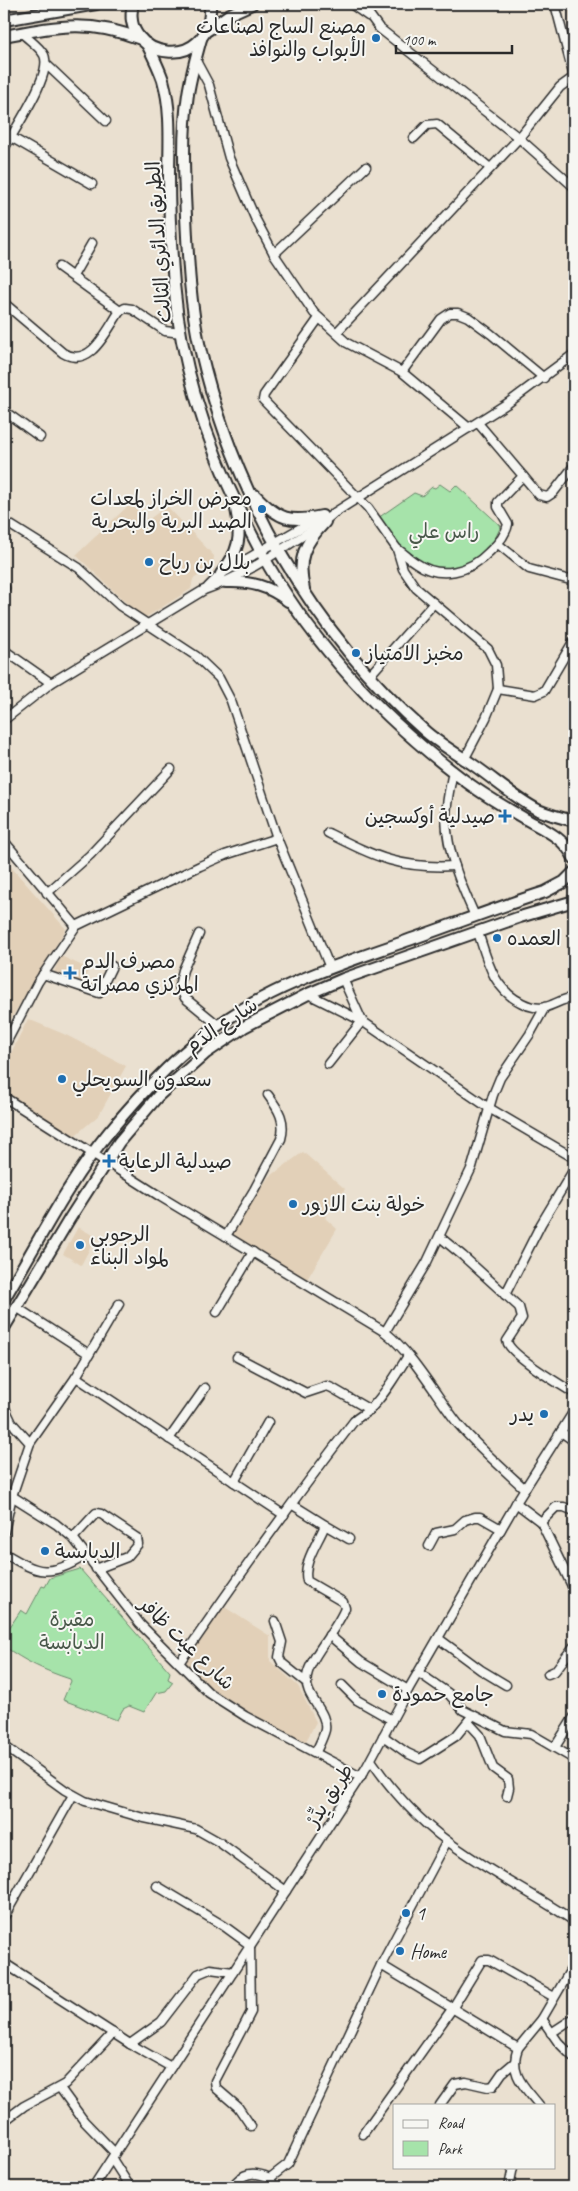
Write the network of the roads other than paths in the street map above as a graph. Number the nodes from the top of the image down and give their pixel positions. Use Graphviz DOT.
graph roads {
  1 [pos="96,4"];
  2 [pos="132,4"];
  3 [pos="210,4"];
  4 [pos="252,4"];
  5 [pos="350,4"];
  6 [pos="365,4"];
  7 [pos="555,4"];
  8 [pos="49,8"];
  9 [pos="372,19"];
  10 [pos="4,20"];
  11 [pos="22,34"];
  12 [pos="204,35"];
  13 [pos="6,36"];
  14 [pos="144,42"];
  15 [pos="196,60"];
  16 [pos="46,64"];
  17 [pos="574,77"];
  18 [pos="106,121"];
  19 [pos="7,135"];
  20 [pos="414,138"];
  21 [pos="519,138"];
  22 [pos="4,149"];
  23 [pos="366,166"];
  24 [pos="490,168"];
  25 [pos="92,184"];
  26 [pos="574,187"];
  27 [pos="92,243"];
  28 [pos="274,254"];
  29 [pos="59,267"];
  30 [pos="72,276"];
  31 [pos="4,304"];
  32 [pos="120,311"];
  33 [pos="320,318"];
  34 [pos="337,332"];
  35 [pos="181,333"];
  36 [pos="574,355"];
  37 [pos="402,372"];
  38 [pos="544,378"];
  39 [pos="4,411"];
  40 [pos="478,423"];
  41 [pos="469,428"];
  42 [pos="40,437"];
  43 [pos="574,466"];
  44 [pos="522,476"];
  45 [pos="248,488"];
  46 [pos="232,493"];
  47 [pos="359,498"];
  48 [pos="324,519"];
  49 [pos="4,521"];
  50 [pos="498,544"];
  51 [pos="276,547"];
  52 [pos="397,549"];
  53 [pos="260,550"];
  54 [pos="265,560"];
  55 [pos="224,578"];
  56 [pos="574,581"];
  57 [pos="306,597"];
  58 [pos="434,603"];
  59 [pos="294,606"];
  60 [pos="148,625"];
  61 [pos="331,632"];
  62 [pos="574,640"];
  63 [pos="320,641"];
  64 [pos="4,650"];
  65 [pos="566,657"];
  66 [pos="574,661"];
  67 [pos="370,675"];
  68 [pos="51,683"];
  69 [pos="498,689"];
  70 [pos="4,720"];
  71 [pos="464,760"];
  72 [pos="172,769"];
  73 [pos="453,772"];
  74 [pos="574,821"];
  75 [pos="328,833"];
  76 [pos="277,838"];
  77 [pos="4,841"];
  78 [pos="574,858"];
  79 [pos="455,866"];
  80 [pos="574,872"];
  81 [pos="47,893"];
  82 [pos="574,900"];
  83 [pos="475,916"];
  84 [pos="76,926"];
  85 [pos="478,932"];
  86 [pos="199,934"];
  87 [pos="112,966"];
  88 [pos="330,968"];
  89 [pos="43,974"];
  90 [pos="343,979"];
  91 [pos="308,994"];
  92 [pos="574,998"];
  93 [pos="545,1007"];
  94 [pos="362,1021"];
  95 [pos="218,1025"];
  96 [pos="4,1047"];
  97 [pos="328,1064"];
  98 [pos="268,1095"];
  99 [pos="4,1097"];
  100 [pos="489,1108"];
  101 [pos="93,1154"];
  102 [pos="574,1158"];
  103 [pos="106,1162"];
  104 [pos="574,1169"];
  105 [pos="226,1236"];
  106 [pos="440,1237"];
  107 [pos="253,1252"];
  108 [pos="504,1295"];
  109 [pos="4,1297"];
  110 [pos="119,1304"];
  111 [pos="16,1307"];
  112 [pos="217,1312"];
  113 [pos="4,1328"];
  114 [pos="385,1332"];
  115 [pos="89,1354"];
  116 [pos="408,1356"];
  117 [pos="237,1357"];
  118 [pos="76,1377"];
  119 [pos="205,1388"];
  120 [pos="574,1393"];
  121 [pos="4,1406"];
  122 [pos="370,1410"];
  123 [pos="574,1410"];
  124 [pos="268,1422"];
  125 [pos="561,1432"];
  126 [pos="169,1439"];
  127 [pos="574,1442"];
  128 [pos="30,1443"];
  129 [pos="234,1482"];
  130 [pos="525,1489"];
  131 [pos="4,1490"];
  132 [pos="12,1496"];
  133 [pos="516,1503"];
  134 [pos="293,1504"];
  135 [pos="574,1512"];
  136 [pos="284,1515"];
  137 [pos="542,1522"];
  138 [pos="325,1525"];
  139 [pos="501,1529"];
  140 [pos="4,1532"];
  141 [pos="73,1538"];
  142 [pos="349,1540"];
  143 [pos="428,1546"];
  144 [pos="4,1552"];
  145 [pos="86,1555"];
  146 [pos="96,1569"];
  147 [pos="574,1590"];
  148 [pos="275,1621"];
  149 [pos="329,1635"];
  150 [pos="439,1638"];
  151 [pos="574,1646"];
  152 [pos="179,1664"];
  153 [pos="419,1673"];
  154 [pos="548,1674"];
  155 [pos="307,1683"];
  156 [pos="342,1685"];
  157 [pos="506,1685"];
  158 [pos="408,1690"];
  159 [pos="473,1715"];
  160 [pos="574,1717"];
  161 [pos="392,1720"];
  162 [pos="468,1722"];
  163 [pos="383,1736"];
  164 [pos="4,1746"];
  165 [pos="555,1747"];
  166 [pos="316,1752"];
  167 [pos="574,1759"];
  168 [pos="371,1760"];
  169 [pos="361,1777"];
  170 [pos="73,1795"];
  171 [pos="507,1796"];
  172 [pos="447,1841"];
  173 [pos="157,1886"];
  174 [pos="286,1891"];
  175 [pos="4,1917"];
  176 [pos="573,1917"];
  177 [pos="250,1945"];
  178 [pos="4,1963"];
  179 [pos="574,1964"];
  180 [pos="381,1965"];
  181 [pos="232,1972"];
  182 [pos="554,1997"];
  183 [pos="452,2009"];
  184 [pos="574,2018"];
  185 [pos="542,2019"];
  186 [pos="114,2033"];
  187 [pos="551,2033"];
  188 [pos="130,2044"];
  189 [pos="518,2048"];
  190 [pos="574,2058"];
  191 [pos="515,2062"];
  192 [pos="171,2066"];
  193 [pos="60,2088"];
  194 [pos="441,2104"];
  195 [pos="538,2104"];
  196 [pos="4,2121"];
  197 [pos="251,2126"];
  198 [pos="363,2134"];
  199 [pos="113,2156"];
  200 [pos="513,2168"];
  201 [pos="270,2178"];
  202 [pos="94,2187"];
  203 [pos="130,2187"];
  204 [pos="232,2187"];
  205 [pos="274,2187"];
  206 [pos="509,2187"];
  1 -- 8 [label="main road"];
  2 -- 14 [label="main road, الطريق الدائري الثالث"];
  3 -- 12 [label="main road, الطريق الدائري الثالث"];
  4 -- 12 [label="main road"];
  5 -- 9 [label="street"];
  6 -- 9 [label="street"];
  7 -- 17 [label="street"];
  8 -- 10 [label="main road"];
  9 -- 21 [label="street"];
  11 -- 13 [label="main road"];
  11 -- 14 [label="main road"];
  11 -- 16 [label="street"];
  12 -- 14 [label="main road"];
  12 -- 15 [label="main road, الطريق الدائري الثالث"];
  14 -- 35 [label="main road, الطريق الدائري الثالث"];
  15 -- 28 [label="street"];
  15 -- 45 [label="main road, الطريق الدائري الثالث"];
  16 -- 18 [label="street"];
  16 -- 19 [label="street"];
  17 -- 21 [label="street"];
  19 -- 22 [label="street"];
  19 -- 25 [label="street"];
  20 -- 24 [label="street"];
  21 -- 24 [label="street"];
  21 -- 26 [label="street"];
  23 -- 28 [label="street"];
  24 -- 34 [label="street"];
  27 -- 30 [label="street"];
  28 -- 33 [label="street"];
  29 -- 30 [label="street"];
  30 -- 32 [label="street"];
  31 -- 32 [label="street"];
  32 -- 35 [label="street"];
  33 -- 34 [label="street"];
  33 -- 47 [label="street"];
  34 -- 37 [label="street"];
  35 -- 46 [label="main road, الطريق الدائري الثالث"];
  36 -- 38 [label="street"];
  37 -- 38 [label="street"];
  37 -- 41 [label="street"];
  38 -- 40 [label="street"];
  39 -- 42 [label="street"];
  40 -- 41 [label="street"];
  40 -- 44 [label="street"];
  41 -- 47 [label="street"];
  43 -- 44 [label="street"];
  44 -- 50 [label="street"];
  45 -- 48 [label="main road"];
  45 -- 51 [label="main road, الطريق الدائري الثالث"];
  46 -- 53 [label="main road, الطريق الدائري الثالث"];
  46 -- 55 [label="main road"];
  47 -- 48 [label="street"];
  47 -- 52 [label="street"];
  48 -- 51 [label="street"];
  48 -- 57 [label="main road"];
  49 -- 60 [label="street"];
  50 -- 52 [label="street"];
  50 -- 56 [label="street"];
  51 -- 53 [label="street"];
  51 -- 54 [label="street"];
  51 -- 57 [label="main road, الطريق الدائري الثالث"];
  52 -- 58 [label="street"];
  53 -- 54 [label="main road, الطريق الدائري الثالث"];
  53 -- 55 [label="street"];
  54 -- 55 [label="street"];
  54 -- 59 [label="main road, الطريق الدائري الثالث"];
  55 -- 59 [label="main road"];
  55 -- 60 [label="street"];
  57 -- 61 [label="main road, الطريق الدائري الثالث"];
  58 -- 67 [label="street"];
  58 -- 69 [label="street"];
  59 -- 63 [label="main road, الطريق الدائري الثالث"];
  60 -- 68 [label="street"];
  60 -- 76 [label="street"];
  61 -- 63 [label="main road"];
  61 -- 67 [label="main road, الطريق الدائري الثالث"];
  62 -- 65 [label="street"];
  63 -- 73 [label="main road, الطريق الدائري الثالث"];
  64 -- 68 [label="street"];
  65 -- 66 [label="street"];
  65 -- 69 [label="street"];
  67 -- 71 [label="main road, الطريق الدائري الثالث"];
  68 -- 70 [label="street"];
  69 -- 71 [label="street"];
  71 -- 74 [label="main road, الطريق الدائري الثالث"];
  72 -- 81 [label="street"];
  73 -- 78 [label="main road, الطريق الدائري الثالث"];
  73 -- 79 [label="street"];
  75 -- 79 [label="street"];
  76 -- 84 [label="street"];
  76 -- 88 [label="street"];
  77 -- 81 [label="street"];
  79 -- 83 [label="street"];
  80 -- 83 [label="main road, شارع الدَم"];
  81 -- 84 [label="street"];
  82 -- 85 [label="main road, شارع الدَم"];
  83 -- 88 [label="main road, شارع الدَم"];
  84 -- 89 [label="street"];
  85 -- 90 [label="main road, شارع الدَم"];
  85 -- 93 [label="street"];
  86 -- 95 [label="street"];
  87 -- 89 [label="street"];
  88 -- 95 [label="main road, شارع الدَم"];
  89 -- 96 [label="street"];
  90 -- 91 [label="main road, شارع الدَم"];
  90 -- 94 [label="street"];
  91 -- 94 [label="street"];
  91 -- 103 [label="main road, شارع الدَم"];
  92 -- 93 [label="street"];
  93 -- 100 [label="street"];
  94 -- 97 [label="street"];
  94 -- 100 [label="street"];
  95 -- 101 [label="main road, شارع الدَم"];
  98 -- 105 [label="street"];
  99 -- 101 [label="street"];
  100 -- 102 [label="street"];
  100 -- 106 [label="street"];
  101 -- 103 [label="street"];
  101 -- 109 [label="main road, شارع الدَم"];
  103 -- 105 [label="street"];
  103 -- 111 [label="main road, شارع الدَم"];
  104 -- 108 [label="street"];
  105 -- 107 [label="street"];
  106 -- 108 [label="street"];
  106 -- 114 [label="street"];
  107 -- 112 [label="street"];
  107 -- 114 [label="street"];
  108 -- 120 [label="street"];
  110 -- 115 [label="street"];
  111 -- 113 [label="main road, شارع الدَم"];
  111 -- 115 [label="street"];
  114 -- 116 [label="street"];
  115 -- 118 [label="street"];
  116 -- 122 [label="street"];
  116 -- 130 [label="street"];
  117 -- 122 [label="street"];
  118 -- 126 [label="street"];
  118 -- 128 [label="street"];
  119 -- 126 [label="street"];
  121 -- 128 [label="street"];
  122 -- 134 [label="street"];
  123 -- 125 [label="street, طريق يِدِّرْ"];
  124 -- 129 [label="street"];
  125 -- 127 [label="street"];
  125 -- 130 [label="street, طريق يِدِّرْ"];
  126 -- 129 [label="street"];
  128 -- 132 [label="street"];
  129 -- 136 [label="street"];
  130 -- 133 [label="street, طريق يِدِّرْ"];
  131 -- 132 [label="street, شارع عيت ظافر"];
  132 -- 140 [label="street"];
  132 -- 141 [label="street, شارع عيت ظافر"];
  133 -- 137 [label="street"];
  133 -- 139 [label="street, طريق يِدِّرْ"];
  134 -- 136 [label="street"];
  134 -- 138 [label="street"];
  135 -- 137 [label="street"];
  136 -- 152 [label="street"];
  137 -- 147 [label="street"];
  138 -- 142 [label="street"];
  138 -- 149 [label="street"];
  139 -- 143 [label="street"];
  139 -- 150 [label="street, طريق يِدِّرْ"];
  141 -- 145 [label="street, شارع عيت ظافر"];
  141 -- 146 [label="street"];
  144 -- 145 [label="street"];
  145 -- 146 [label="street, شارع عيت ظافر"];
  146 -- 152 [label="street, شارع عيت ظافر"];
  148 -- 155 [label="street"];
  149 -- 155 [label="street"];
  149 -- 158 [label="street"];
  150 -- 153 [label="street, طريق يِدِّرْ"];
  150 -- 157 [label="street"];
  151 -- 154 [label="street"];
  152 -- 166 [label="street, شارع عيت ظافر"];
  153 -- 158 [label="street, طريق يِدِّرْ"];
  153 -- 159 [label="street"];
  155 -- 166 [label="street"];
  156 -- 161 [label="street"];
  158 -- 161 [label="street, طريق يِدِّرْ"];
  159 -- 162 [label="street"];
  159 -- 165 [label="street"];
  160 -- 165 [label="street"];
  161 -- 163 [label="street, طريق يِدِّرْ"];
  162 -- 163 [label="street"];
  162 -- 171 [label="street"];
  163 -- 168 [label="street, طريق يِدِّرْ"];
  164 -- 170 [label="street"];
  165 -- 167 [label="street"];
  166 -- 169 [label="street, شارع عيت ظافر"];
  168 -- 169 [label="street, طريق يِدِّرْ"];
  168 -- 172 [label="street"];
  169 -- 174 [label="street, طريق يِدِّرْ"];
  170 -- 174 [label="street"];
  170 -- 175 [label="street"];
  172 -- 176 [label="street"];
  172 -- 180 [label="street"];
  173 -- 177 [label="street"];
  174 -- 177 [label="street, طريق يِدِّرْ"];
  177 -- 181 [label="street, طريق يِدِّرْ"];
  177 -- 197 [label="street"];
  178 -- 186 [label="street"];
  179 -- 182 [label="street"];
  180 -- 183 [label="street"];
  180 -- 201 [label="street"];
  181 -- 188 [label="street"];
  181 -- 192 [label="street, طريق يِدِّرْ"];
  182 -- 183 [label="street"];
  182 -- 185 [label="street"];
  183 -- 189 [label="street"];
  183 -- 198 [label="street"];
  184 -- 187 [label="street"];
  185 -- 187 [label="street"];
  185 -- 189 [label="street"];
  186 -- 188 [label="street"];
  186 -- 193 [label="street"];
  187 -- 190 [label="street"];
  188 -- 192 [label="street"];
  189 -- 191 [label="street"];
  191 -- 194 [label="street"];
  191 -- 195 [label="street"];
  192 -- 199 [label="street, طريق يِدِّرْ"];
  193 -- 196 [label="street"];
  193 -- 199 [label="street"];
  199 -- 202 [label="street, طريق يِدِّرْ"];
  199 -- 203 [label="street"];
  200 -- 206 [label="street"];
  201 -- 204 [label="street"];
  201 -- 205 [label="street"];
}
